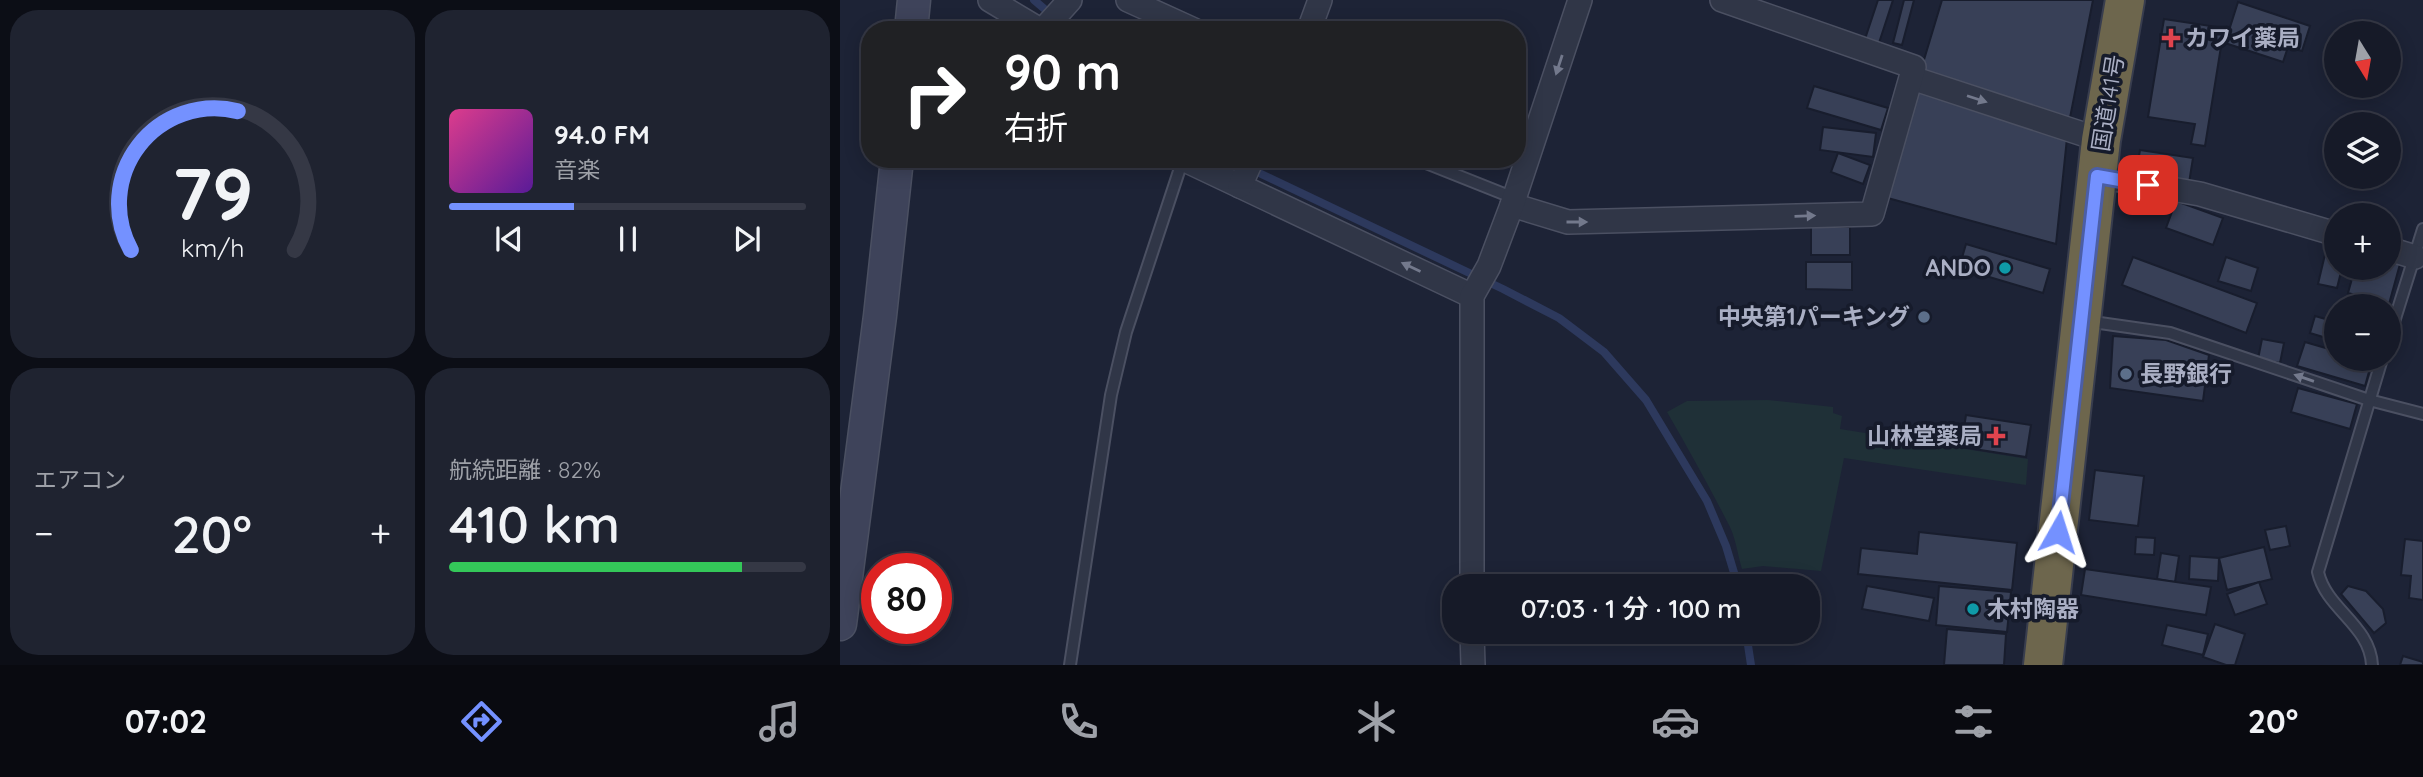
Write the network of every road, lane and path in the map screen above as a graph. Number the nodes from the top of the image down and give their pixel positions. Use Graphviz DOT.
graph roads {
  1 [pos="914,0"];
  2 [pos="990,0"];
  3 [pos="1128,0"];
  4 [pos="1320,0"];
  5 [pos="1580,0"];
  6 [pos="1722,0"];
  7 [pos="2125,0"];
  8 [pos="1068,2"];
  9 [pos="912,21"];
  10 [pos="1030,21"];
  11 [pos="1050,21"];
  12 [pos="1174,21"];
  13 [pos="1312,21"];
  14 [pos="1912,78"];
  15 [pos="2099,158"];
  16 [pos="1526,162"];
  17 [pos="896,168"];
  18 [pos="1180,168"];
  19 [pos="1201,168"];
  20 [pos="1248,168"];
  21 [pos="1437,168"];
  22 [pos="1524,168"];
  23 [pos="1240,187"];
  24 [pos="1513,201"];
  25 [pos="2423,229"];
  26 [pos="2324,230"];
  27 [pos="2401,253"];
  28 [pos="2414,257"];
  29 [pos="1473,295"];
  30 [pos="2401,299"];
  31 [pos="2080,320"];
  32 [pos="2378,371"];
  33 [pos="2369,400"];
  34 [pos="2423,414"];
  35 [pos="1472,574"];
  36 [pos="840,624"];
  37 [pos="1472,644"];
  38 [pos="1070,665"];
  39 [pos="1473,665"];
  40 [pos="2043,665"];
  41 [pos="2372,665"];
  1 -- 9 [label="street"];
  2 -- 10 [label="street"];
  3 -- 12 [label="street"];
  4 -- 13 [label="street"];
  5 -- 16 [label="street, one-way"];
  6 -- 14 [label="street"];
  7 -- 15 [label="highway, 国道141号"];
  8 -- 11 [label="street"];
  14 -- 15 [label="street, one-way"];
  24 -- 14 [label="street, one-way"];
  15 -- 26 [label="street"];
  15 -- 31 [label="highway, 国道141号"];
  17 -- 36 [label="street"];
  18 -- 38 [label="lane"];
  19 -- 23 [label="street"];
  20 -- 23 [label="street"];
  21 -- 24 [label="lane"];
  22 -- 24 [label="street, one-way"];
  29 -- 23 [label="street, one-way"];
  24 -- 29 [label="street"];
  25 -- 28 [label="lane"];
  27 -- 28 [label="street"];
  28 -- 30 [label="lane"];
  29 -- 35 [label="street"];
  33 -- 31 [label="lane, one-way"];
  31 -- 40 [label="highway, 国道141号"];
  32 -- 33 [label="lane"];
  33 -- 34 [label="lane"];
  33 -- 41 [label="lane"];
  37 -- 39 [label="street"];
}
